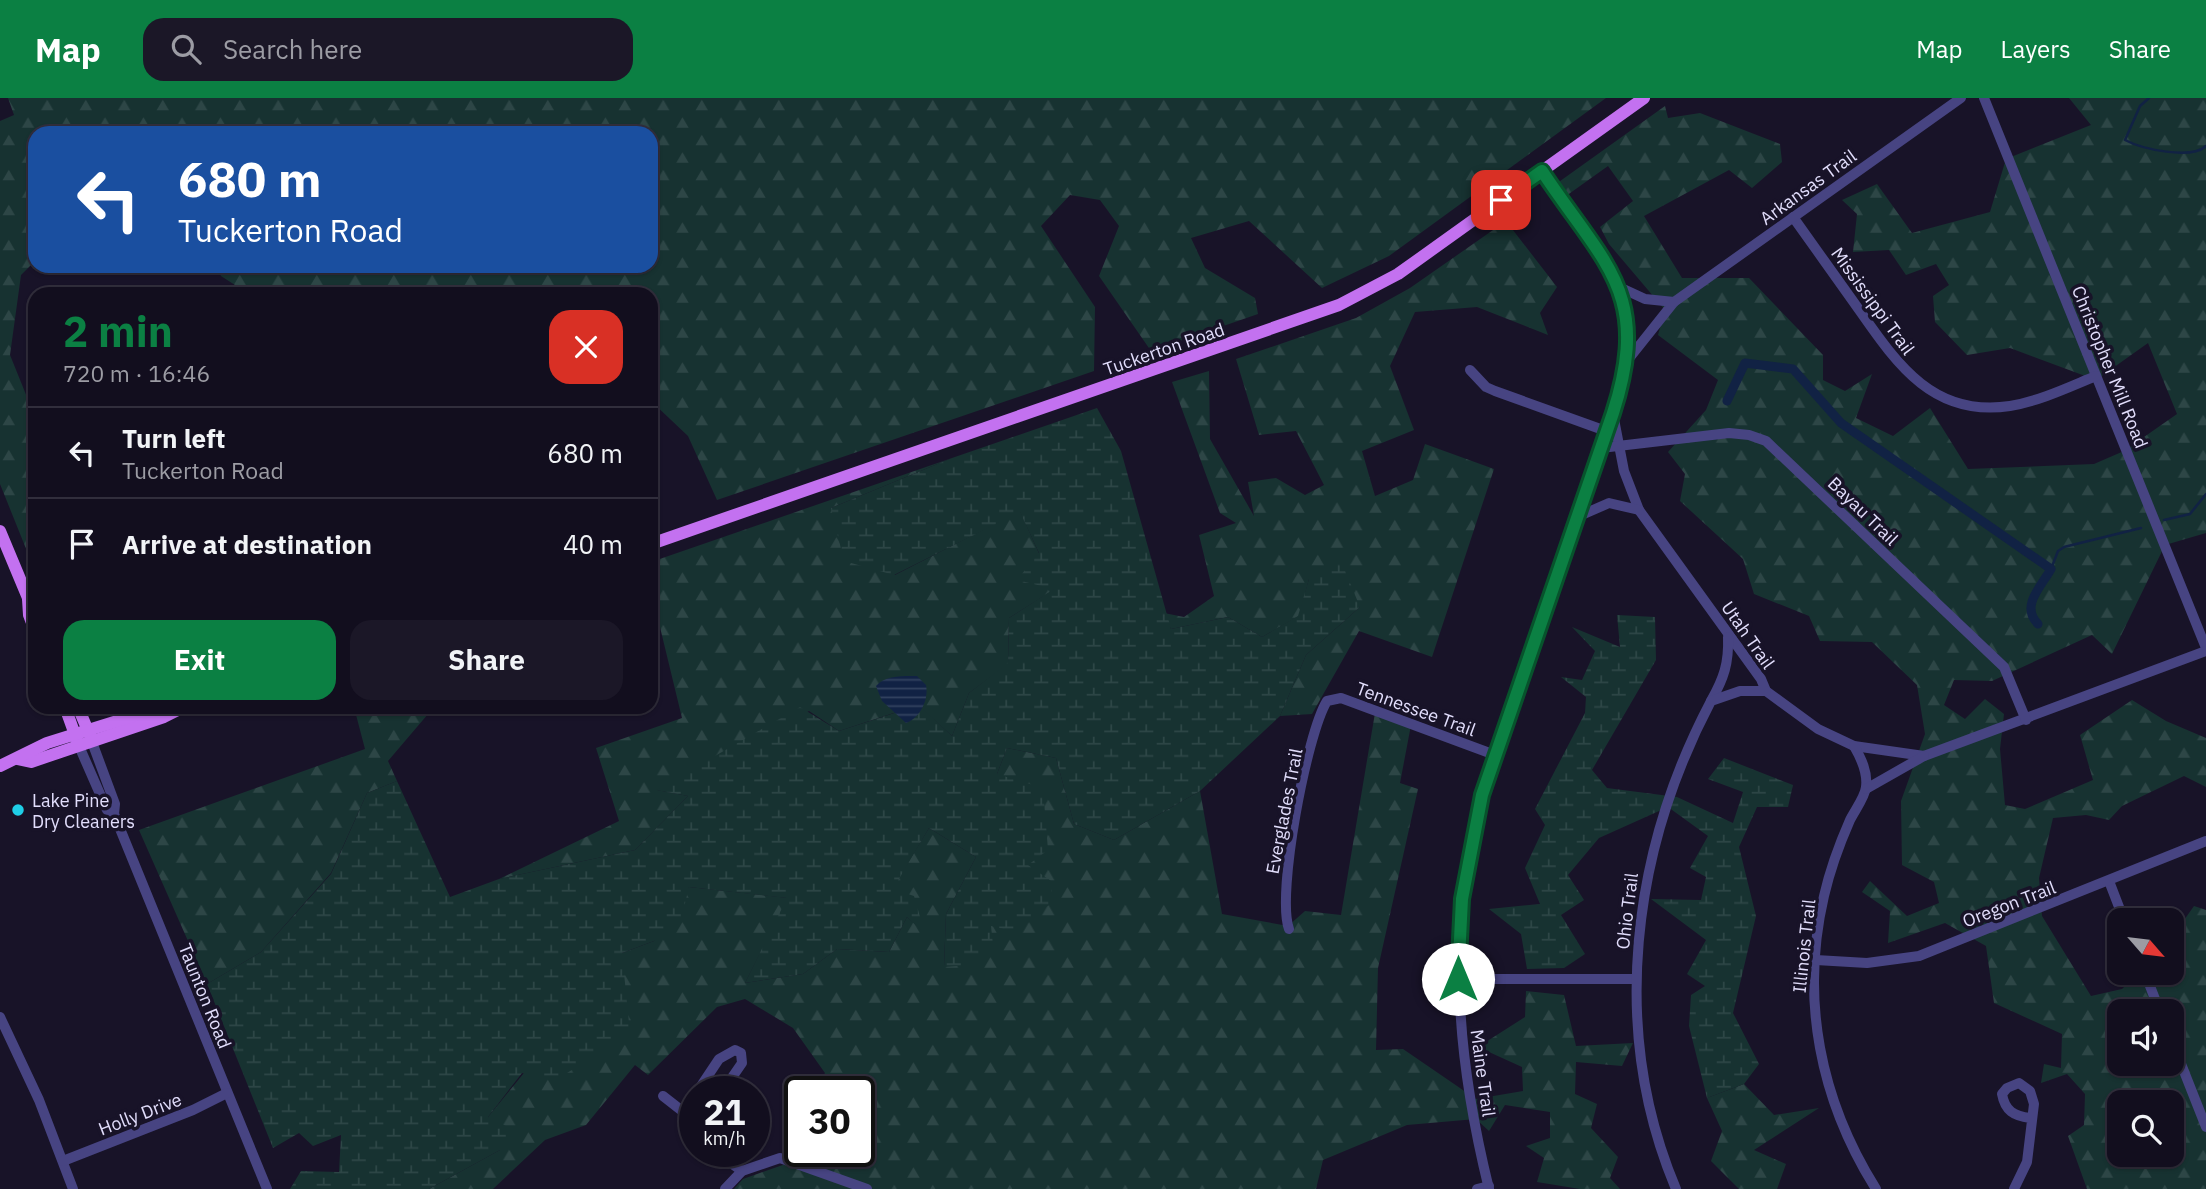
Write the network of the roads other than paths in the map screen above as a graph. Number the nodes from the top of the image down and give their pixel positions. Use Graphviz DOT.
graph roads {
  1 [pos="1644,98"];
  2 [pos="1961,98"];
  3 [pos="1984,98"];
  4 [pos="1542,171"];
  5 [pos="1793,217"];
  6 [pos="1619,287"];
  7 [pos="1674,302"];
  8 [pos="1627,362"];
  9 [pos="1469,370"];
  10 [pos="2096,376"];
  11 [pos="1613,413"];
  12 [pos="1606,431"];
  13 [pos="1619,447"];
  14 [pos="1601,448"];
  15 [pos="1639,510"];
  16 [pos="1577,517"];
  17 [pos="0,531"];
  18 [pos="658,542"];
  19 [pos="28,596"];
  20 [pos="1727,632"];
  21 [pos="2206,649"];
  22 [pos="1766,691"];
  23 [pos="1327,701"];
  24 [pos="1712,701"];
  25 [pos="69,714"];
  26 [pos="79,714"];
  27 [pos="144,714"];
  28 [pos="161,714"];
  29 [pos="2026,720"];
  30 [pos="84,738"];
  31 [pos="1854,746"];
  32 [pos="1495,755"];
  33 [pos="1924,756"];
  34 [pos="0,766"];
  35 [pos="1866,789"];
  36 [pos="2206,841"];
  37 [pos="2109,881"];
  38 [pos="2119,908"];
  39 [pos="1289,929"];
  40 [pos="1816,960"];
  41 [pos="1458,979"];
  42 [pos="1636,979"];
  43 [pos="0,1017"];
  44 [pos="2184,1072"];
  45 [pos="708,1076"];
  46 [pos="733,1076"];
  47 [pos="227,1093"];
  48 [pos="663,1096"];
  49 [pos="679,1108"];
  50 [pos="2030,1118"];
  51 [pos="2206,1128"];
  52 [pos="63,1161"];
  53 [pos="736,1167"];
  54 [pos="742,1171"];
  55 [pos="1489,1187"];
  56 [pos="73,1189"];
  57 [pos="267,1189"];
  58 [pos="725,1189"];
  59 [pos="867,1189"];
  60 [pos="1477,1189"];
  61 [pos="1676,1189"];
  62 [pos="1876,1189"];
  63 [pos="2014,1189"];
  1 -- 4 [label="main road, Tuckerton Road"];
  2 -- 5 [label="street, Arkansas Trail"];
  3 -- 10 [label="street, Christopher Mill Road"];
  4 -- 6 [label="street, Maine Trail"];
  4 -- 18 [label="main road, Tuckerton Road"];
  5 -- 7 [label="street, Arkansas Trail"];
  5 -- 10 [label="street, Mississippi Trail"];
  6 -- 7 [label="street"];
  6 -- 8 [label="street, Maine Trail"];
  7 -- 8 [label="street, Arkansas Trail"];
  8 -- 11 [label="street, Maine Trail"];
  9 -- 12 [label="street"];
  10 -- 21 [label="street, Christopher Mill Road"];
  11 -- 12 [label="street, Maine Trail"];
  11 -- 13 [label="street, Utah Trail"];
  12 -- 14 [label="street, Maine Trail"];
  13 -- 14 [label="street"];
  13 -- 15 [label="street, Utah Trail"];
  13 -- 29 [label="street, Bayau Trail"];
  14 -- 16 [label="street, Maine Trail"];
  15 -- 16 [label="street"];
  15 -- 20 [label="street, Utah Trail"];
  16 -- 32 [label="street, Maine Trail"];
  17 -- 19 [label="main road"];
  20 -- 22 [label="street, Utah Trail"];
  20 -- 24 [label="street, Ohio Trail"];
  21 -- 29 [label="street, Utah Trail"];
  22 -- 24 [label="street"];
  22 -- 31 [label="street, Utah Trail"];
  23 -- 32 [label="street, Tennessee Trail"];
  23 -- 39 [label="street, Everglades Trail"];
  24 -- 42 [label="street, Ohio Trail"];
  25 -- 30 [label="main road"];
  26 -- 30 [label="main road"];
  27 -- 30 [label="main road"];
  28 -- 30 [label="main road"];
  29 -- 33 [label="street, Utah Trail"];
  30 -- 34 [label="main road"];
  30 -- 47 [label="street, Taunton Road"];
  31 -- 33 [label="street, Utah Trail"];
  31 -- 35 [label="street"];
  32 -- 41 [label="street, Maine Trail"];
  33 -- 35 [label="street, Utah Trail"];
  35 -- 40 [label="street, Illinois Trail"];
  36 -- 37 [label="street, Oregon Trail"];
  37 -- 38 [label="street"];
  37 -- 40 [label="street, Oregon Trail"];
  40 -- 62 [label="street, Illinois Trail"];
  41 -- 42 [label="street"];
  41 -- 55 [label="street, Maine Trail"];
  42 -- 61 [label="street, Ohio Trail"];
  43 -- 52 [label="street"];
  44 -- 51 [label="street"];
  45 -- 46 [label="street"];
  47 -- 52 [label="street, Holly Drive"];
  47 -- 57 [label="street, Taunton Road"];
  48 -- 49 [label="street"];
  50 -- 63 [label="street"];
  52 -- 56 [label="street"];
  53 -- 54 [label="street"];
  54 -- 58 [label="street"];
  54 -- 59 [label="street"];
  55 -- 60 [label="street"];
}
